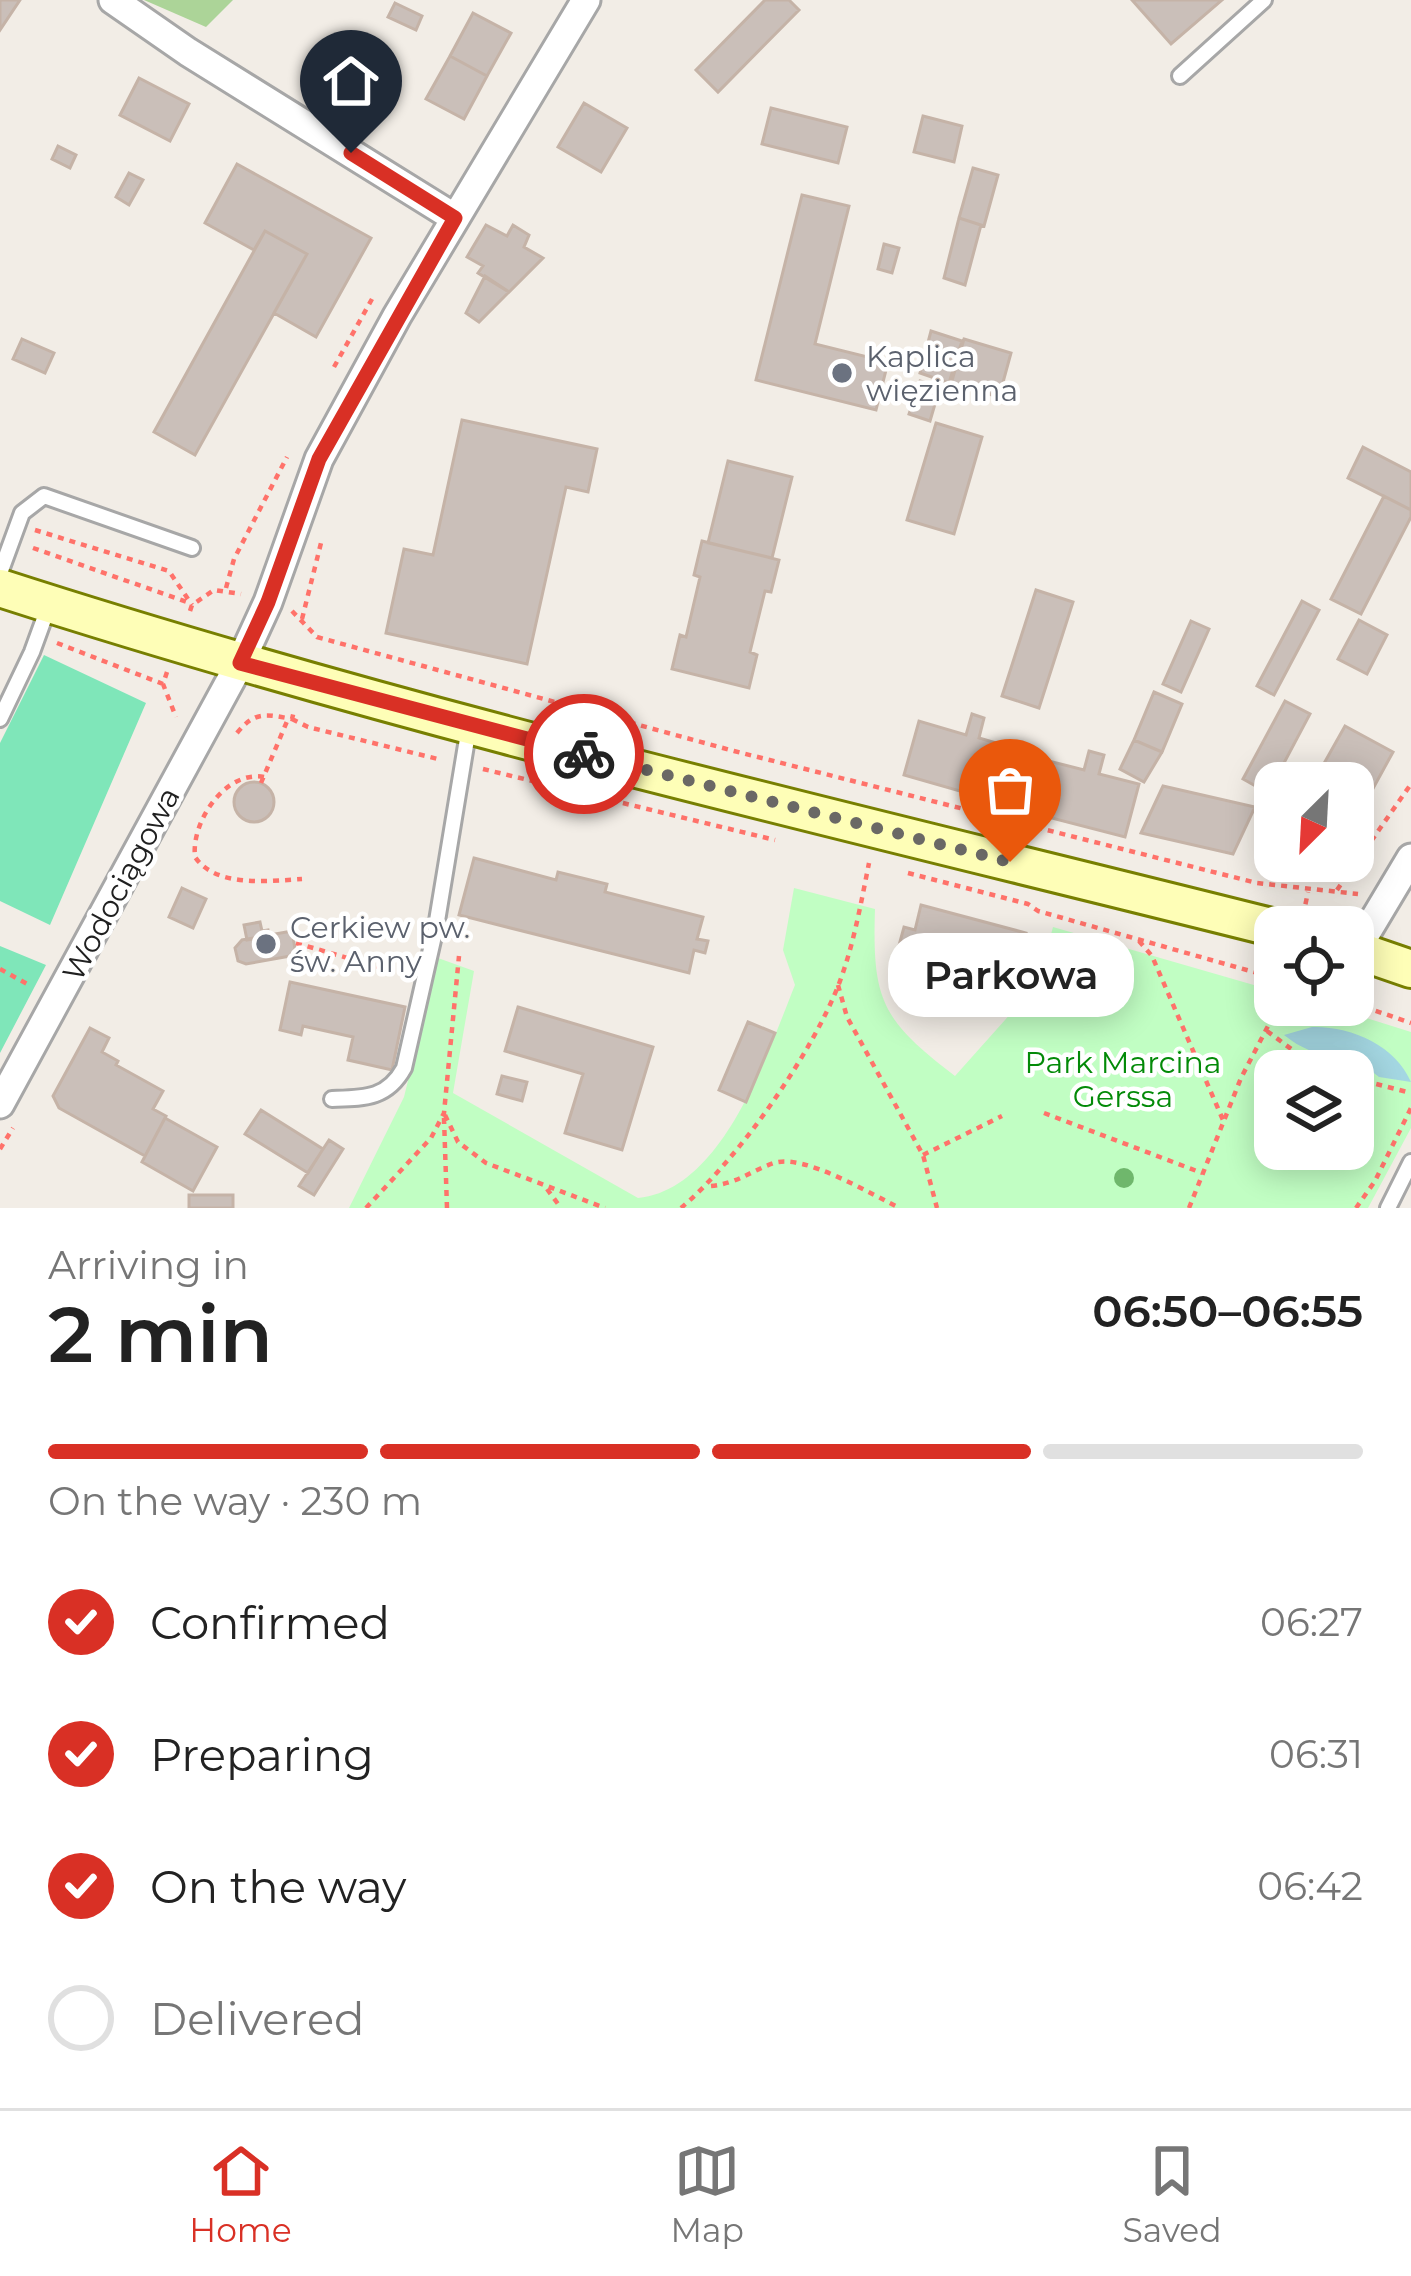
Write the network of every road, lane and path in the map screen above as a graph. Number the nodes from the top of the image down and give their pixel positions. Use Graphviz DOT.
graph roads {
  1 [pos="113,0"];
  2 [pos="586,0"];
  3 [pos="1264,0"];
  4 [pos="1180,76"];
  5 [pos="455,218"];
  6 [pos="323,536"];
  7 [pos="11,543"];
  8 [pos="192,548"];
  9 [pos="0,573"];
  10 [pos="0,588"];
  11 [pos="268,602"];
  12 [pos="192,604"];
  13 [pos="302,619"];
  14 [pos="44,620"];
  15 [pos="240,663"];
  16 [pos="163,684"];
  17 [pos="0,719"];
  18 [pos="470,722"];
  19 [pos="461,764"];
  20 [pos="1411,784"];
  21 [pos="775,840"];
  22 [pos="1411,858"];
  23 [pos="856,860"];
  24 [pos="892,869"];
  25 [pos="302,879"];
  26 [pos="1309,890"];
  27 [pos="1337,890"];
  28 [pos="1387,898"];
  29 [pos="1305,906"];
  30 [pos="1374,918"];
  31 [pos="1254,923"];
  32 [pos="1138,939"];
  33 [pos="296,943"];
  34 [pos="459,956"];
  35 [pos="1374,957"];
  36 [pos="0,968"];
  37 [pos="1411,969"];
  38 [pos="1254,972"];
  39 [pos="424,980"];
  40 [pos="838,985"];
  41 [pos="41,992"];
  42 [pos="1374,1010"];
  43 [pos="1411,1022"];
  44 [pos="1267,1026"];
  45 [pos="1265,1029"];
  46 [pos="1293,1050"];
  47 [pos="1374,1083"];
  48 [pos="1411,1093"];
  49 [pos="332,1099"];
  50 [pos="0,1104"];
  51 [pos="1410,1112"];
  52 [pos="444,1113"];
  53 [pos="1044,1113"];
  54 [pos="1002,1116"];
  55 [pos="1223,1120"];
  56 [pos="923,1155"];
  57 [pos="1411,1162"];
  58 [pos="1202,1173"];
  59 [pos="707,1186"];
  60 [pos="545,1187"];
  61 [pos="366,1208"];
  62 [pos="447,1208"];
  63 [pos="561,1208"];
  64 [pos="605,1208"];
  65 [pos="681,1208"];
  66 [pos="900,1208"];
  67 [pos="937,1208"];
  68 [pos="1189,1208"];
  69 [pos="1356,1208"];
  70 [pos="1388,1208"];
  1 -- 5 [label="street"];
  2 -- 5 [label="street, Wodociągowa"];
  3 -- 4 [label="lane"];
  5 -- 11 [label="street, Wodociągowa"];
  6 -- 13 [label="path"];
  7 -- 8 [label="lane"];
  7 -- 9 [label="lane"];
  7 -- 12 [label="path"];
  7 -- 12 [label="path"];
  10 -- 14 [label="street"];
  11 -- 12 [label="path"];
  11 -- 13 [label="path"];
  11 -- 15 [label="street, Wodociągowa"];
  13 -- 26 [label="path"];
  14 -- 15 [label="street"];
  14 -- 16 [label="path"];
  14 -- 17 [label="lane"];
  15 -- 18 [label="street"];
  15 -- 50 [label="street, Wodociągowa"];
  18 -- 19 [label="lane"];
  18 -- 31 [label="street"];
  19 -- 21 [label="path"];
  19 -- 25 [label="path"];
  19 -- 39 [label="lane"];
  20 -- 27 [label="path"];
  22 -- 28 [label="street"];
  23 -- 40 [label="path"];
  24 -- 32 [label="path"];
  26 -- 27 [label="path"];
  26 -- 29 [label="path"];
  27 -- 28 [label="path"];
  28 -- 30 [label="street"];
  32 -- 38 [label="path"];
  32 -- 55 [label="path"];
  33 -- 39 [label="path"];
  34 -- 52 [label="path"];
  35 -- 37 [label="street"];
  36 -- 41 [label="path"];
  39 -- 49 [label="lane"];
  40 -- 56 [label="path"];
  40 -- 59 [label="path"];
  42 -- 43 [label="path"];
  44 -- 45 [label="path"];
  45 -- 46 [label="path"];
  45 -- 55 [label="path"];
  47 -- 48 [label="path"];
  51 -- 69 [label="path"];
  52 -- 60 [label="path"];
  52 -- 61 [label="path"];
  52 -- 62 [label="path"];
  53 -- 58 [label="path"];
  54 -- 56 [label="path"];
  55 -- 58 [label="path"];
  56 -- 67 [label="path"];
  57 -- 70 [label="lane"];
  58 -- 68 [label="path"];
  59 -- 65 [label="path"];
  59 -- 66 [label="path"];
  60 -- 63 [label="path"];
  60 -- 64 [label="path"];
}
